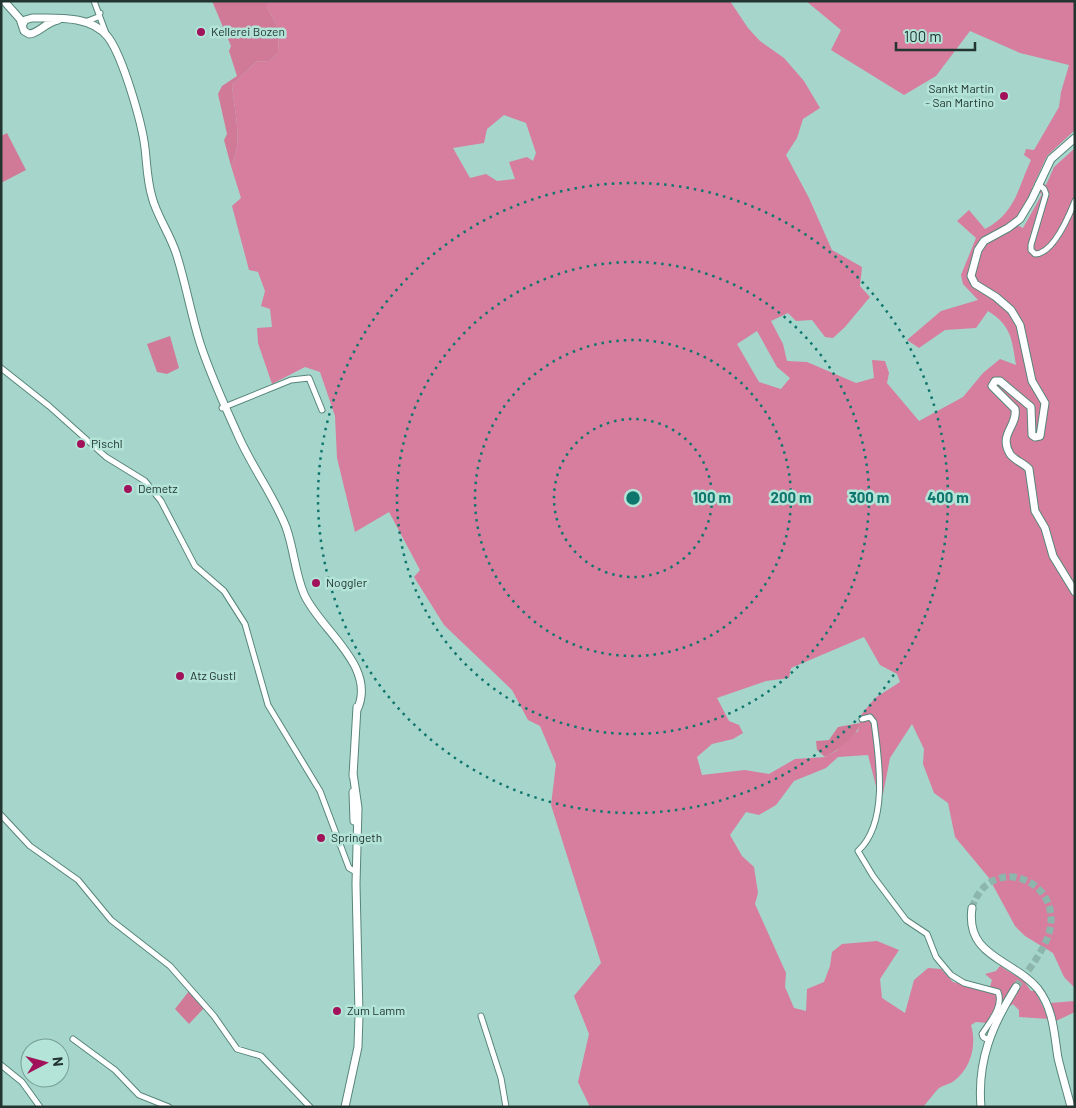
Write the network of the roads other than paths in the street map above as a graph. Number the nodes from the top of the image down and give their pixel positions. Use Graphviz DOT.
graph roads {
  1 [pos="5,1"];
  2 [pos="94,1"];
  3 [pos="100,13"];
  4 [pos="32,18"];
  5 [pos="66,19"];
  6 [pos="85,22"];
  7 [pos="23,24"];
  8 [pos="39,30"];
  9 [pos="108,36"];
  10 [pos="1075,138"];
  11 [pos="1038,184"];
  12 [pos="1075,200"];
  13 [pos="1,368"];
  14 [pos="224,407"];
  15 [pos="322,410"];
  16 [pos="1075,592"];
  17 [pos="862,719"];
  18 [pos="1,815"];
  19 [pos="356,872"];
  20 [pos="972,908"];
  21 [pos="1016,987"];
  22 [pos="481,1016"];
  23 [pos="73,1039"];
  24 [pos="988,1040"];
  25 [pos="1,1065"];
  26 [pos="40,1107"];
  27 [pos="169,1107"];
  28 [pos="310,1107"];
  29 [pos="345,1107"];
  30 [pos="506,1107"];
  31 [pos="981,1107"];
  32 [pos="1071,1107"];
  1 -- 4 [label="main road"];
  1 -- 7 [label="main road"];
  2 -- 3 [label="street"];
  3 -- 6 [label="street"];
  3 -- 9 [label="street"];
  4 -- 5 [label="main road"];
  4 -- 7 [label="main road"];
  4 -- 8 [label="main road"];
  5 -- 6 [label="main road"];
  5 -- 8 [label="main road"];
  6 -- 9 [label="main road"];
  7 -- 8 [label="main road"];
  9 -- 14 [label="main road"];
  10 -- 11 [label="main road"];
  11 -- 12 [label="street"];
  11 -- 16 [label="main road"];
  13 -- 19 [label="street"];
  14 -- 15 [label="street"];
  14 -- 19 [label="main road"];
  17 -- 24 [label="street"];
  18 -- 28 [label="street"];
  19 -- 29 [label="main road"];
  20 -- 32 [label="main road"];
  21 -- 24 [label="main road"];
  22 -- 30 [label="street"];
  23 -- 27 [label="street"];
  24 -- 31 [label="main road"];
  25 -- 26 [label="street"];
}
